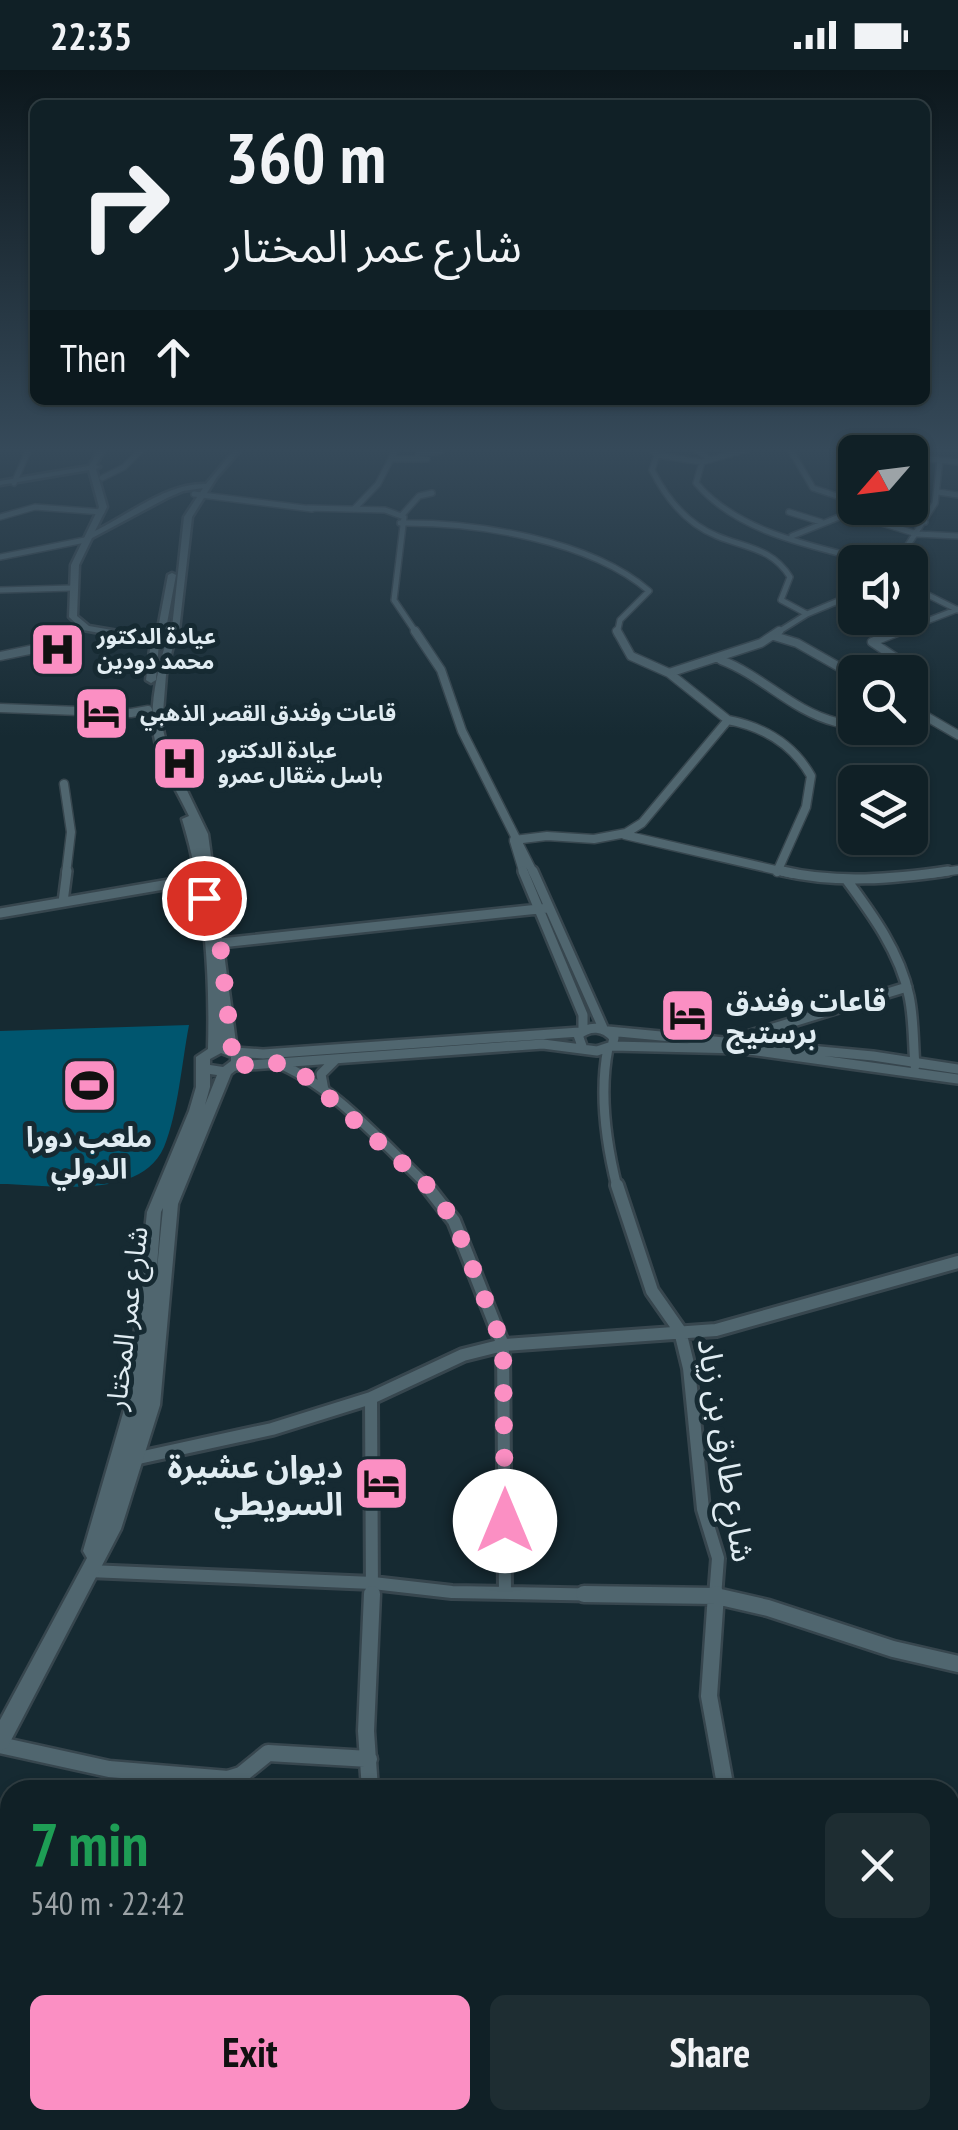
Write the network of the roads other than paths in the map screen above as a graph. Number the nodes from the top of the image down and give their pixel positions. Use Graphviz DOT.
graph roads {
  1 [pos="52,545"];
  2 [pos="84,545"];
  3 [pos="86,545"];
  4 [pos="182,545"];
  5 [pos="399,545"];
  6 [pos="547,545"];
  7 [pos="748,545"];
  8 [pos="0,557"];
  9 [pos="72,588"];
  10 [pos="0,590"];
  11 [pos="928,595"];
  12 [pos="838,601"];
  13 [pos="958,610"];
  14 [pos="807,614"];
  15 [pos="78,624"];
  16 [pos="774,636"];
  17 [pos="162,638"];
  18 [pos="46,646"];
  19 [pos="892,655"];
  20 [pos="0,656"];
  21 [pos="720,659"];
  22 [pos="59,663"];
  23 [pos="838,666"];
  24 [pos="669,673"];
  25 [pos="0,708"];
  26 [pos="148,710"];
  27 [pos="928,718"];
  28 [pos="728,720"];
  29 [pos="836,722"];
  30 [pos="958,735"];
  31 [pos="64,784"];
  32 [pos="506,823"];
  33 [pos="625,836"];
  34 [pos="536,838"];
  35 [pos="514,840"];
  36 [pos="524,852"];
  37 [pos="958,870"];
  38 [pos="776,872"];
  39 [pos="206,878"];
  40 [pos="846,879"];
  41 [pos="62,902"];
  42 [pos="543,908"];
  43 [pos="0,913"];
  44 [pos="214,944"];
  45 [pos="907,987"];
  46 [pos="606,1030"];
  47 [pos="582,1031"];
  48 [pos="733,1041"];
  49 [pos="610,1047"];
  50 [pos="584,1048"];
  51 [pos="215,1049"];
  52 [pos="340,1057"];
  53 [pos="232,1060"];
  54 [pos="273,1062"];
  55 [pos="915,1067"];
  56 [pos="204,1068"];
  57 [pos="958,1069"];
  58 [pos="602,1072"];
  59 [pos="958,1078"];
  60 [pos="324,1091"];
  61 [pos="958,1262"];
  62 [pos="680,1331"];
  63 [pos="503,1345"];
  64 [pos="371,1398"];
  65 [pos="133,1459"];
  66 [pos="87,1571"];
  67 [pos="373,1583"];
  68 [pos="505,1592"];
  69 [pos="716,1596"];
  70 [pos="958,1664"];
  71 [pos="0,1743"];
  72 [pos="369,1759"];
  73 [pos="370,1780"];
  74 [pos="723,1780"];
  1 -- 8 [label="street"];
  2 -- 9 [label="main road"];
  3 -- 17 [label="main road"];
  4 -- 17 [label="main road"];
  5 -- 32 [label="street"];
  6 -- 24 [label="street"];
  7 -- 14 [label="street"];
  9 -- 10 [label="street"];
  9 -- 15 [label="main road"];
  11 -- 13 [label="street"];
  12 -- 14 [label="street"];
  13 -- 19 [label="street"];
  14 -- 16 [label="street"];
  15 -- 17 [label="main road"];
  15 -- 18 [label="street"];
  16 -- 21 [label="street"];
  16 -- 23 [label="street"];
  17 -- 26 [label="main road, شارع عمر المختار"];
  17 -- 39 [label="main road, شارع عمر المختار"];
  18 -- 20 [label="street"];
  18 -- 22 [label="street"];
  21 -- 24 [label="street"];
  21 -- 29 [label="street"];
  24 -- 28 [label="street"];
  25 -- 26 [label="street"];
  26 -- 39 [label="main road, شارع عمر المختار"];
  27 -- 30 [label="street"];
  28 -- 33 [label="street"];
  28 -- 38 [label="street"];
  31 -- 41 [label="street"];
  32 -- 34 [label="street"];
  32 -- 35 [label="street"];
  33 -- 34 [label="street"];
  33 -- 38 [label="street"];
  34 -- 35 [label="street"];
  34 -- 36 [label="street"];
  35 -- 36 [label="street"];
  35 -- 42 [label="street"];
  36 -- 42 [label="street"];
  37 -- 40 [label="street"];
  38 -- 40 [label="street"];
  39 -- 41 [label="street"];
  39 -- 44 [label="main road, شارع عمر المختار"];
  40 -- 45 [label="street"];
  41 -- 43 [label="street"];
  42 -- 44 [label="street"];
  42 -- 46 [label="street"];
  42 -- 47 [label="street"];
  44 -- 51 [label="main road, شارع عمر المختار"];
  44 -- 53 [label="main road, شارع عمر المختار"];
  45 -- 48 [label="street"];
  45 -- 55 [label="street"];
  46 -- 47 [label="street"];
  46 -- 48 [label="street"];
  46 -- 49 [label="street"];
  47 -- 50 [label="street"];
  47 -- 53 [label="street"];
  48 -- 55 [label="street"];
  49 -- 50 [label="street"];
  49 -- 55 [label="street"];
  49 -- 58 [label="street"];
  50 -- 52 [label="street"];
  50 -- 58 [label="street"];
  51 -- 53 [label="main road"];
  51 -- 56 [label="main road, شارع عمر المختار"];
  52 -- 54 [label="street"];
  52 -- 60 [label="street"];
  53 -- 54 [label="street"];
  53 -- 56 [label="main road"];
  53 -- 65 [label="main road, شارع عمر المختار"];
  54 -- 60 [label="street"];
  55 -- 57 [label="street"];
  55 -- 59 [label="street"];
  56 -- 66 [label="main road, شارع عمر المختار"];
  58 -- 62 [label="street, شارع طارق بن زياد"];
  60 -- 63 [label="street"];
  61 -- 62 [label="street"];
  62 -- 63 [label="street"];
  62 -- 69 [label="street, شارع طارق بن زياد"];
  63 -- 64 [label="street"];
  63 -- 68 [label="street"];
  64 -- 65 [label="street"];
  64 -- 67 [label="street"];
  65 -- 66 [label="main road, شارع عمر المختار"];
  66 -- 67 [label="street"];
  66 -- 71 [label="main road, شارع عمر المختار"];
  67 -- 68 [label="street"];
  67 -- 72 [label="street"];
  68 -- 69 [label="street"];
  69 -- 70 [label="street"];
  69 -- 74 [label="street, شارع طارق بن زياد"];
  71 -- 72 [label="street"];
  72 -- 73 [label="street"];
}
